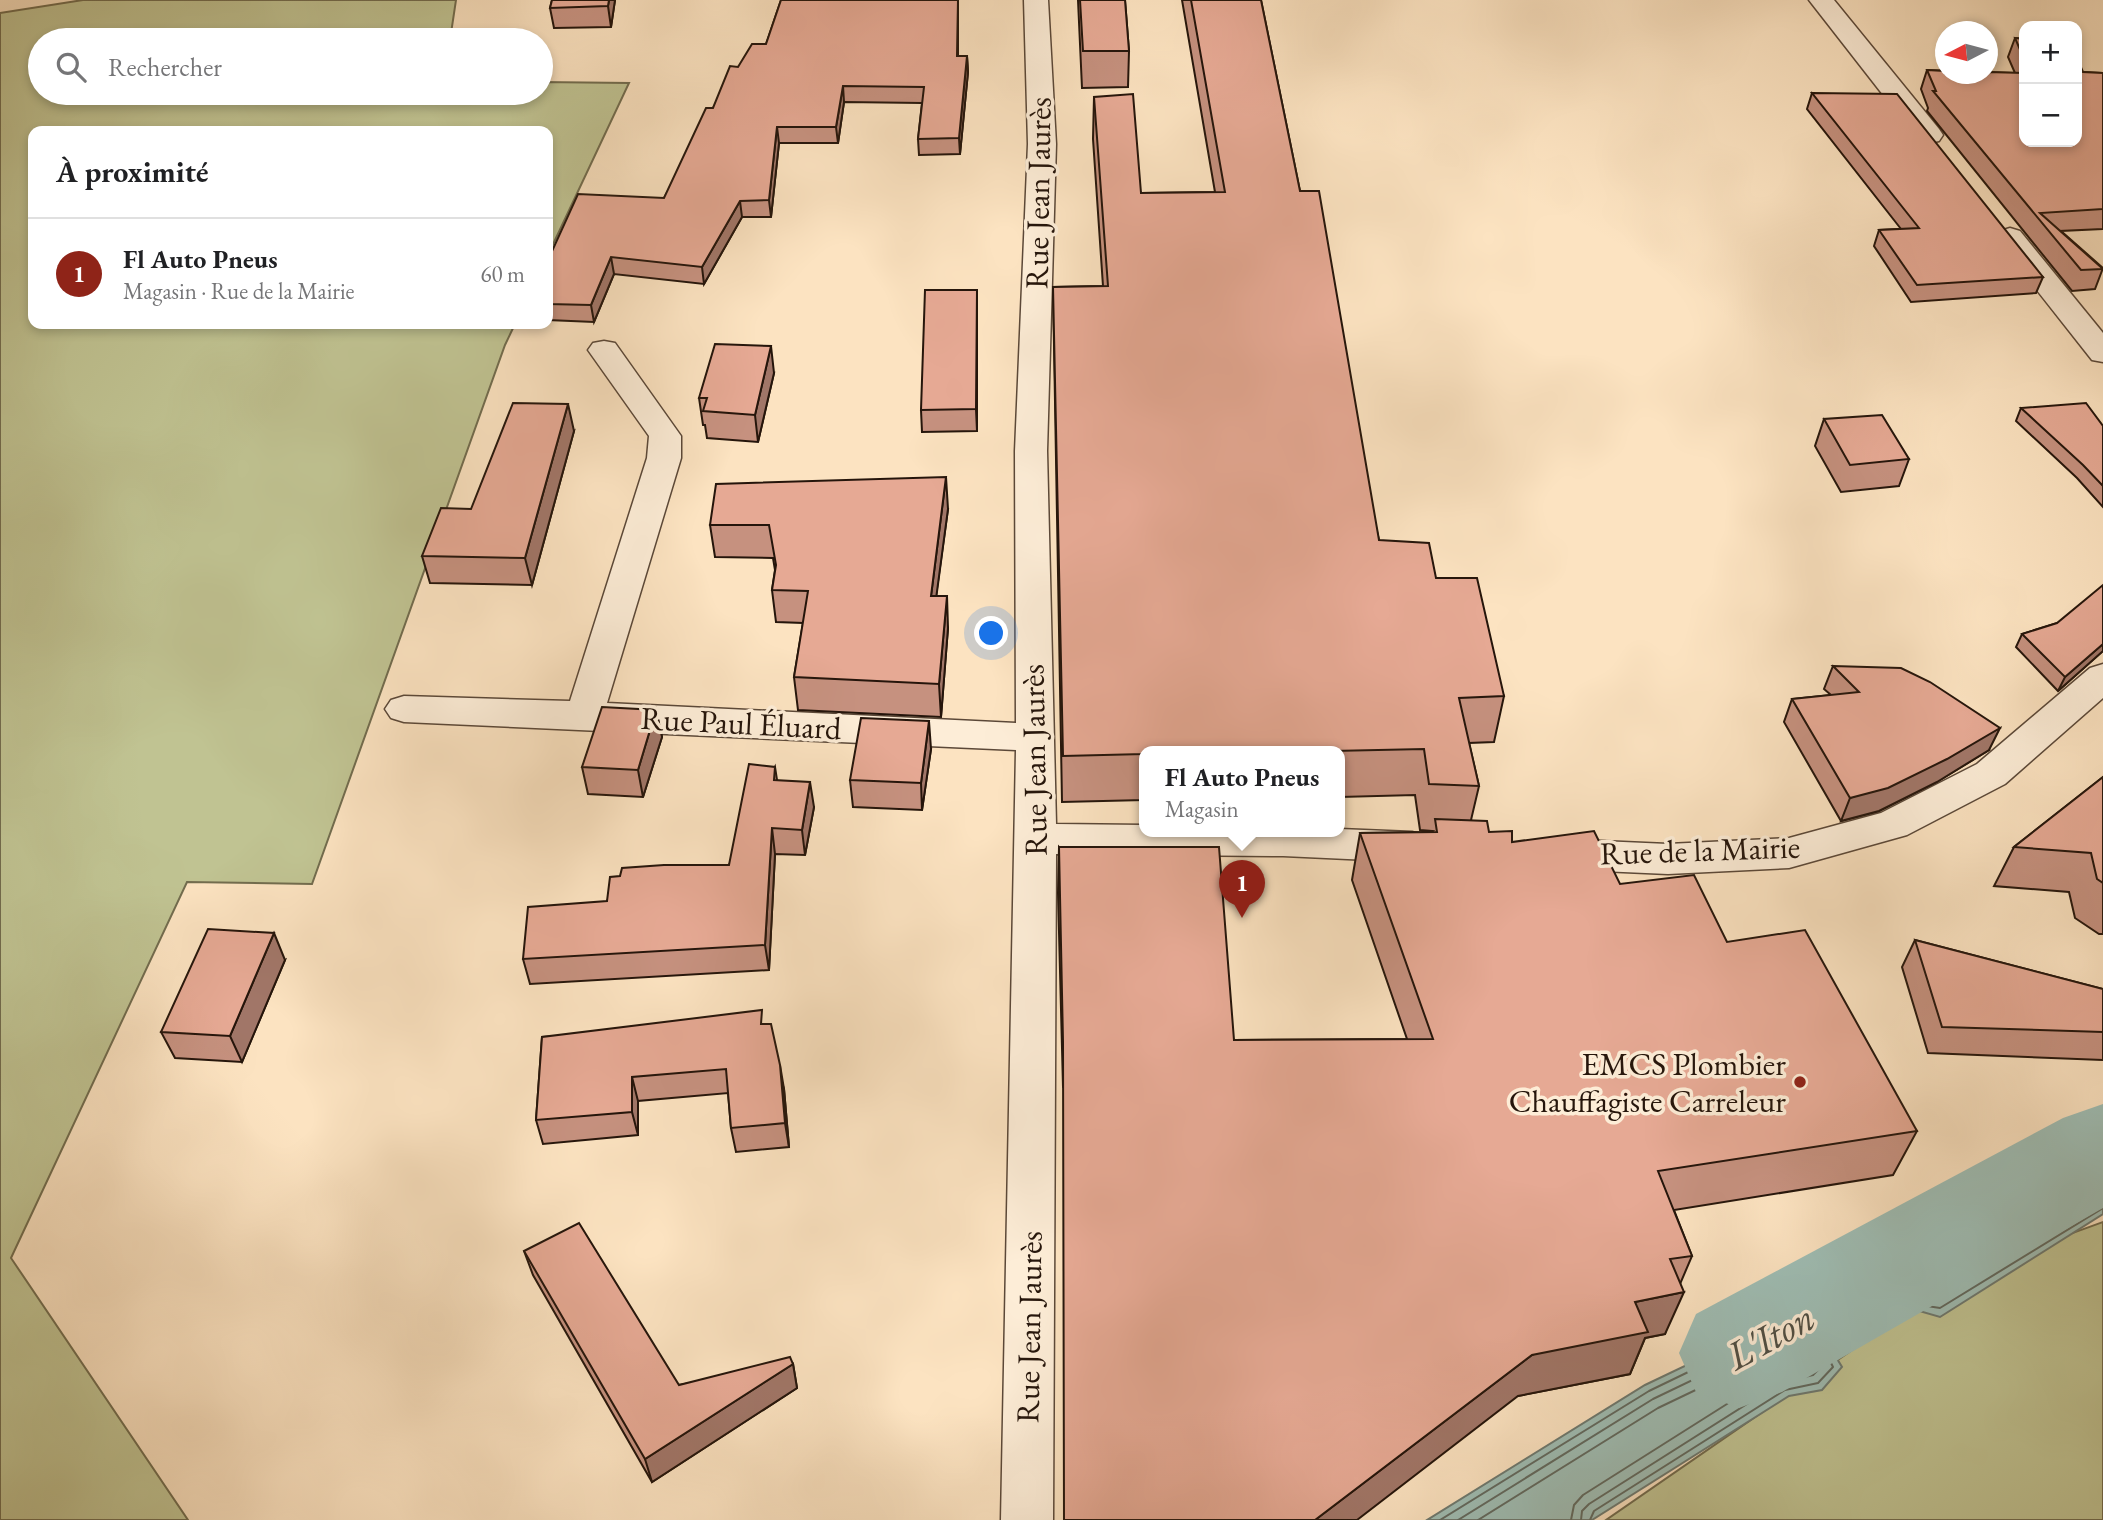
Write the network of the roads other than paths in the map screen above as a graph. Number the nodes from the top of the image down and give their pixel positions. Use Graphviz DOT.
graph roads {
  1 [pos="1036,0"];
  2 [pos="1821,0"];
  3 [pos="1949,160"];
  4 [pos="1992,214"];
  5 [pos="604,350"];
  6 [pos="2103,353"];
  7 [pos="2103,677"];
  8 [pos="404,709"];
  9 [pos="584,715"];
  10 [pos="1035,737"];
  11 [pos="1036,839"];
  12 [pos="1448,849"];
  13 [pos="1516,852"];
  14 [pos="1027,1520"];
  1 -- 10 [label="street, Rue Jean Jaurès"];
  2 -- 3 [label="street"];
  4 -- 6 [label="street"];
  5 -- 9 [label="street"];
  7 -- 13 [label="street, Rue de la Mairie"];
  8 -- 9 [label="street, Rue Paul Éluard"];
  9 -- 10 [label="street, Rue Paul Éluard"];
  10 -- 11 [label="street, Rue Jean Jaurès"];
  11 -- 12 [label="street"];
  11 -- 14 [label="street, Rue Jean Jaurès"];
}
